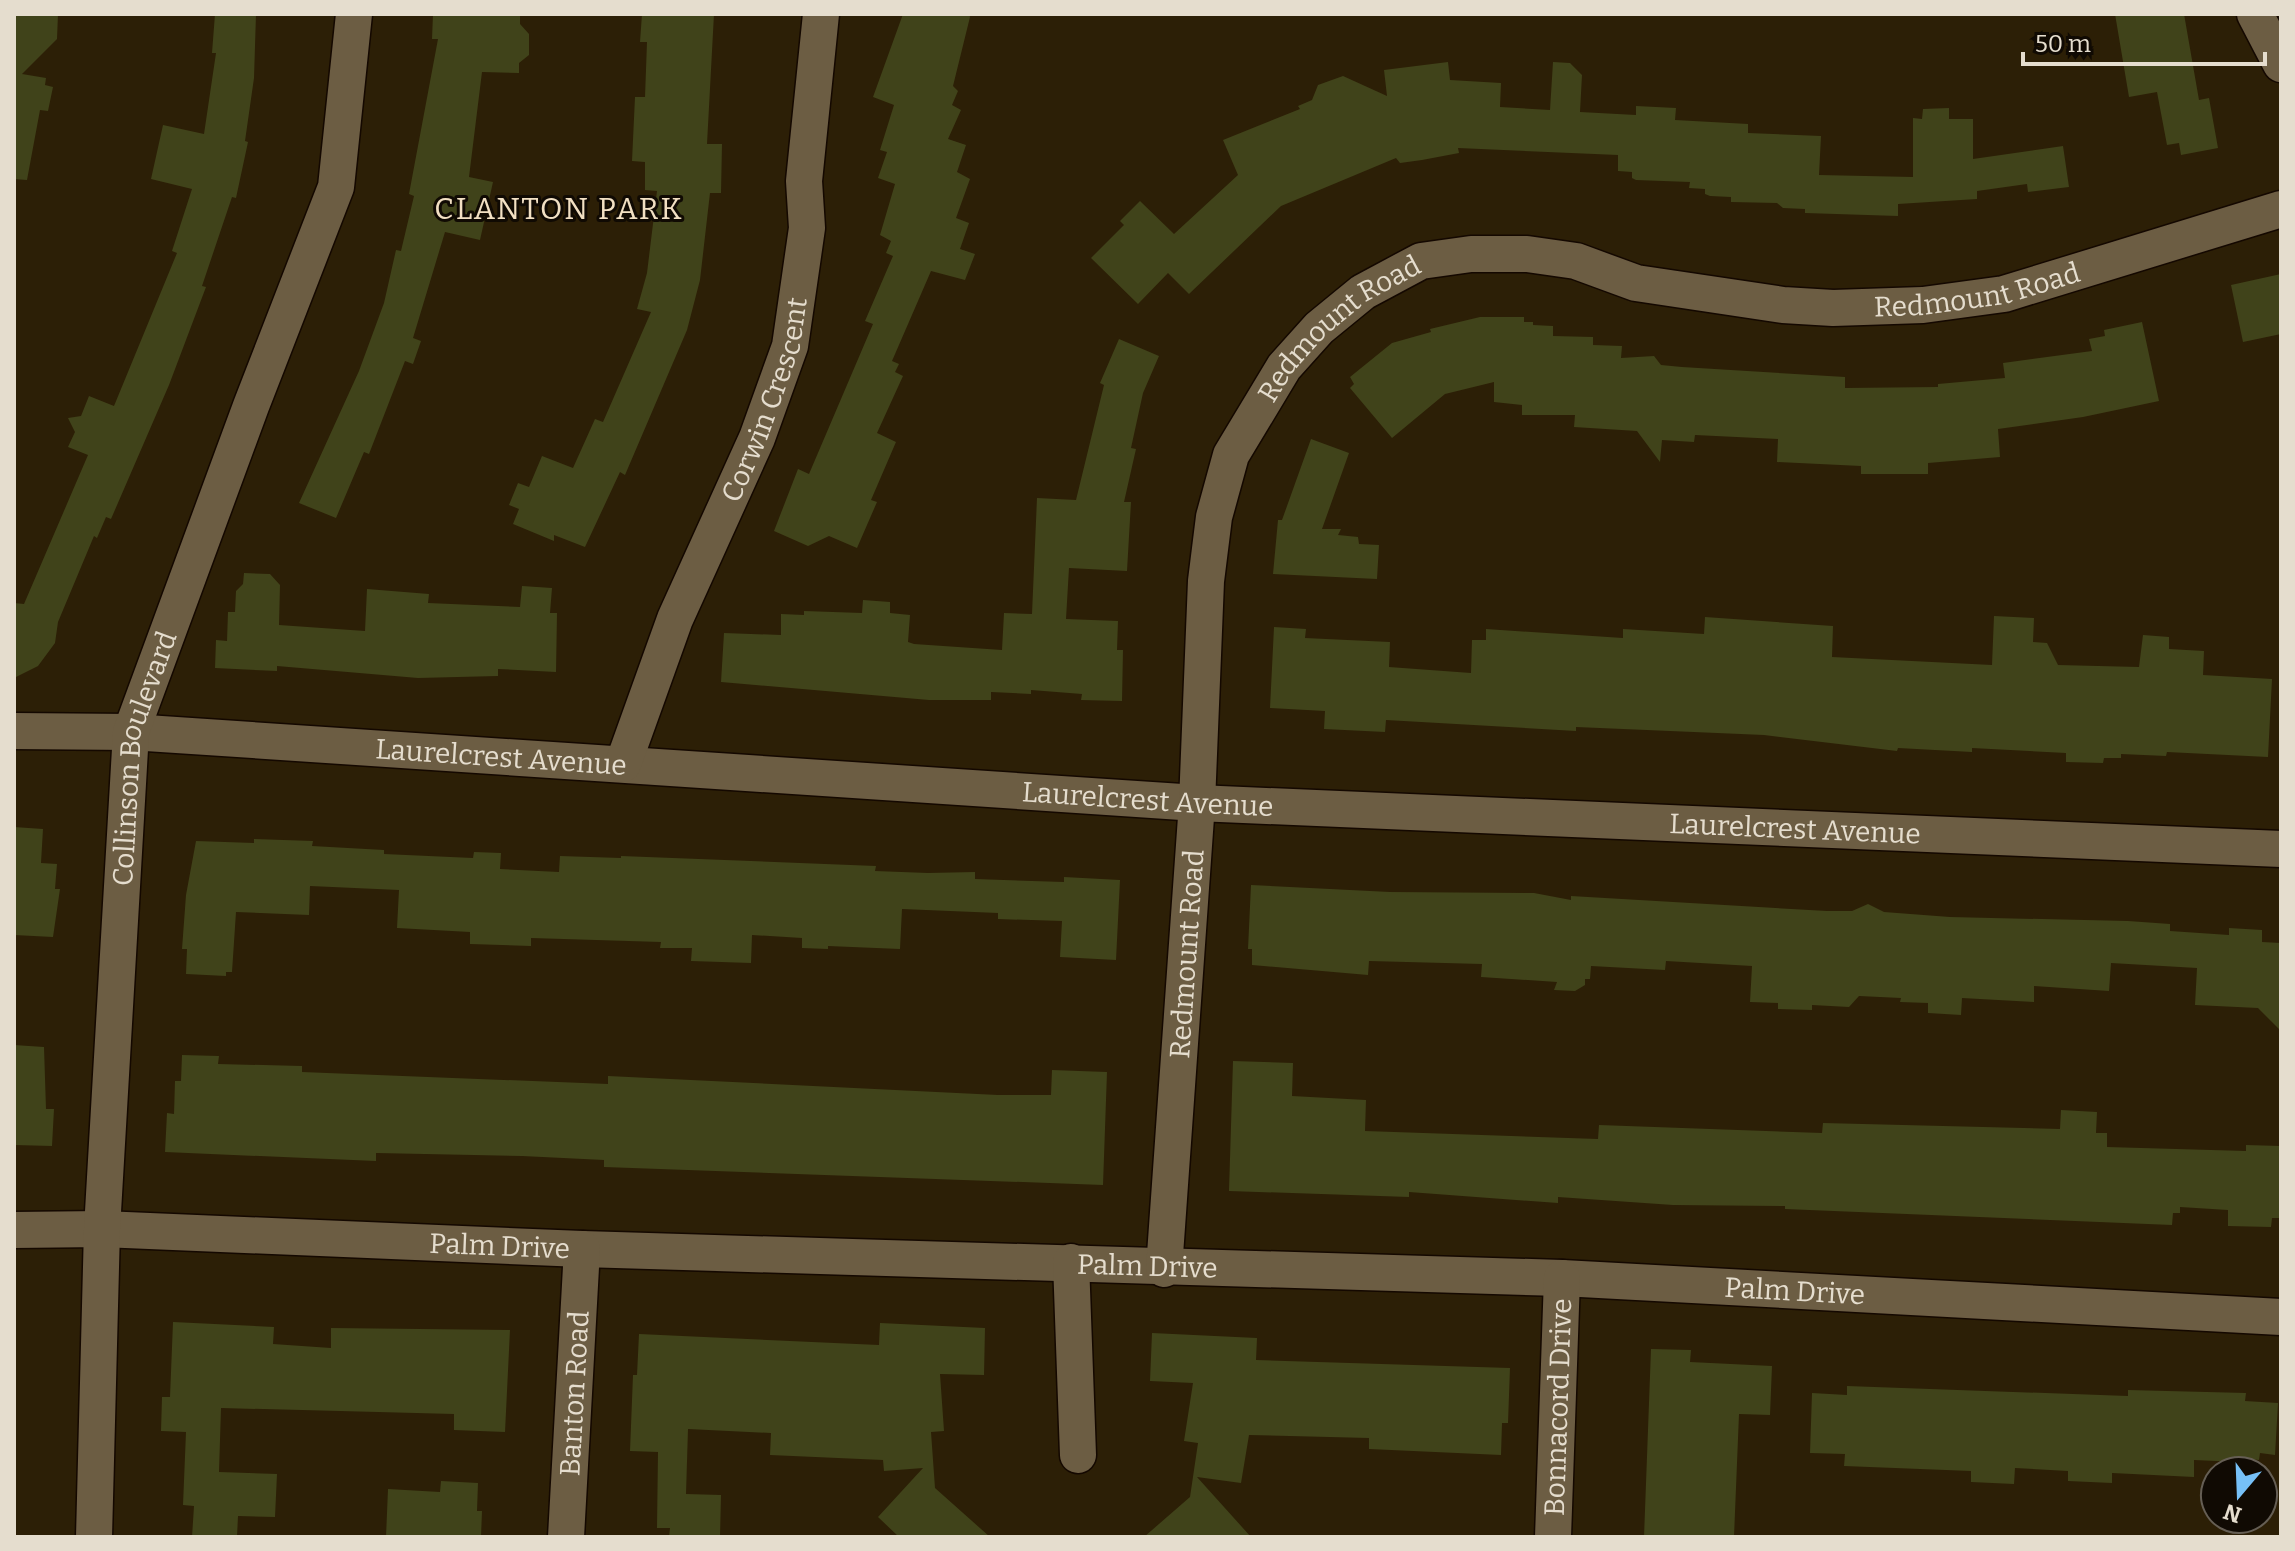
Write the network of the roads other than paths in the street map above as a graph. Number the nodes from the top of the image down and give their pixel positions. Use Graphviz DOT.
graph roads {
  1 [pos="354,14"];
  2 [pos="821,14"];
  3 [pos="2255,14"];
  4 [pos="2281,64"];
  5 [pos="2281,209"];
  6 [pos="14,731"];
  7 [pos="131,732"];
  8 [pos="623,764"];
  9 [pos="1197,803"];
  10 [pos="2281,849"];
  11 [pos="102,1229"];
  12 [pos="14,1230"];
  13 [pos="582,1249"];
  14 [pos="1071,1262"];
  15 [pos="1164,1269"];
  16 [pos="1562,1278"];
  17 [pos="2281,1317"];
  18 [pos="1078,1455"];
  19 [pos="94,1537"];
  20 [pos="566,1537"];
  21 [pos="1553,1537"];
  1 -- 7 [label="street, Collinson Boulevard"];
  2 -- 8 [label="street, Corwin Crescent"];
  3 -- 4 [label="street"];
  5 -- 9 [label="street, Redmount Road"];
  6 -- 7 [label="street, Laurelcrest Avenue"];
  7 -- 8 [label="street, Laurelcrest Avenue"];
  7 -- 11 [label="street, Collinson Boulevard"];
  8 -- 9 [label="street, Laurelcrest Avenue"];
  9 -- 10 [label="street, Laurelcrest Avenue"];
  9 -- 15 [label="street, Redmount Road"];
  11 -- 12 [label="street, Palm Drive"];
  11 -- 13 [label="street, Palm Drive"];
  11 -- 19 [label="street, Collinson Boulevard"];
  13 -- 14 [label="street, Palm Drive"];
  13 -- 20 [label="street, Banton Road"];
  14 -- 15 [label="street, Palm Drive"];
  14 -- 18 [label="street"];
  15 -- 16 [label="street, Palm Drive"];
  16 -- 17 [label="street, Palm Drive"];
  16 -- 21 [label="street, Bonnacord Drive"];
}
